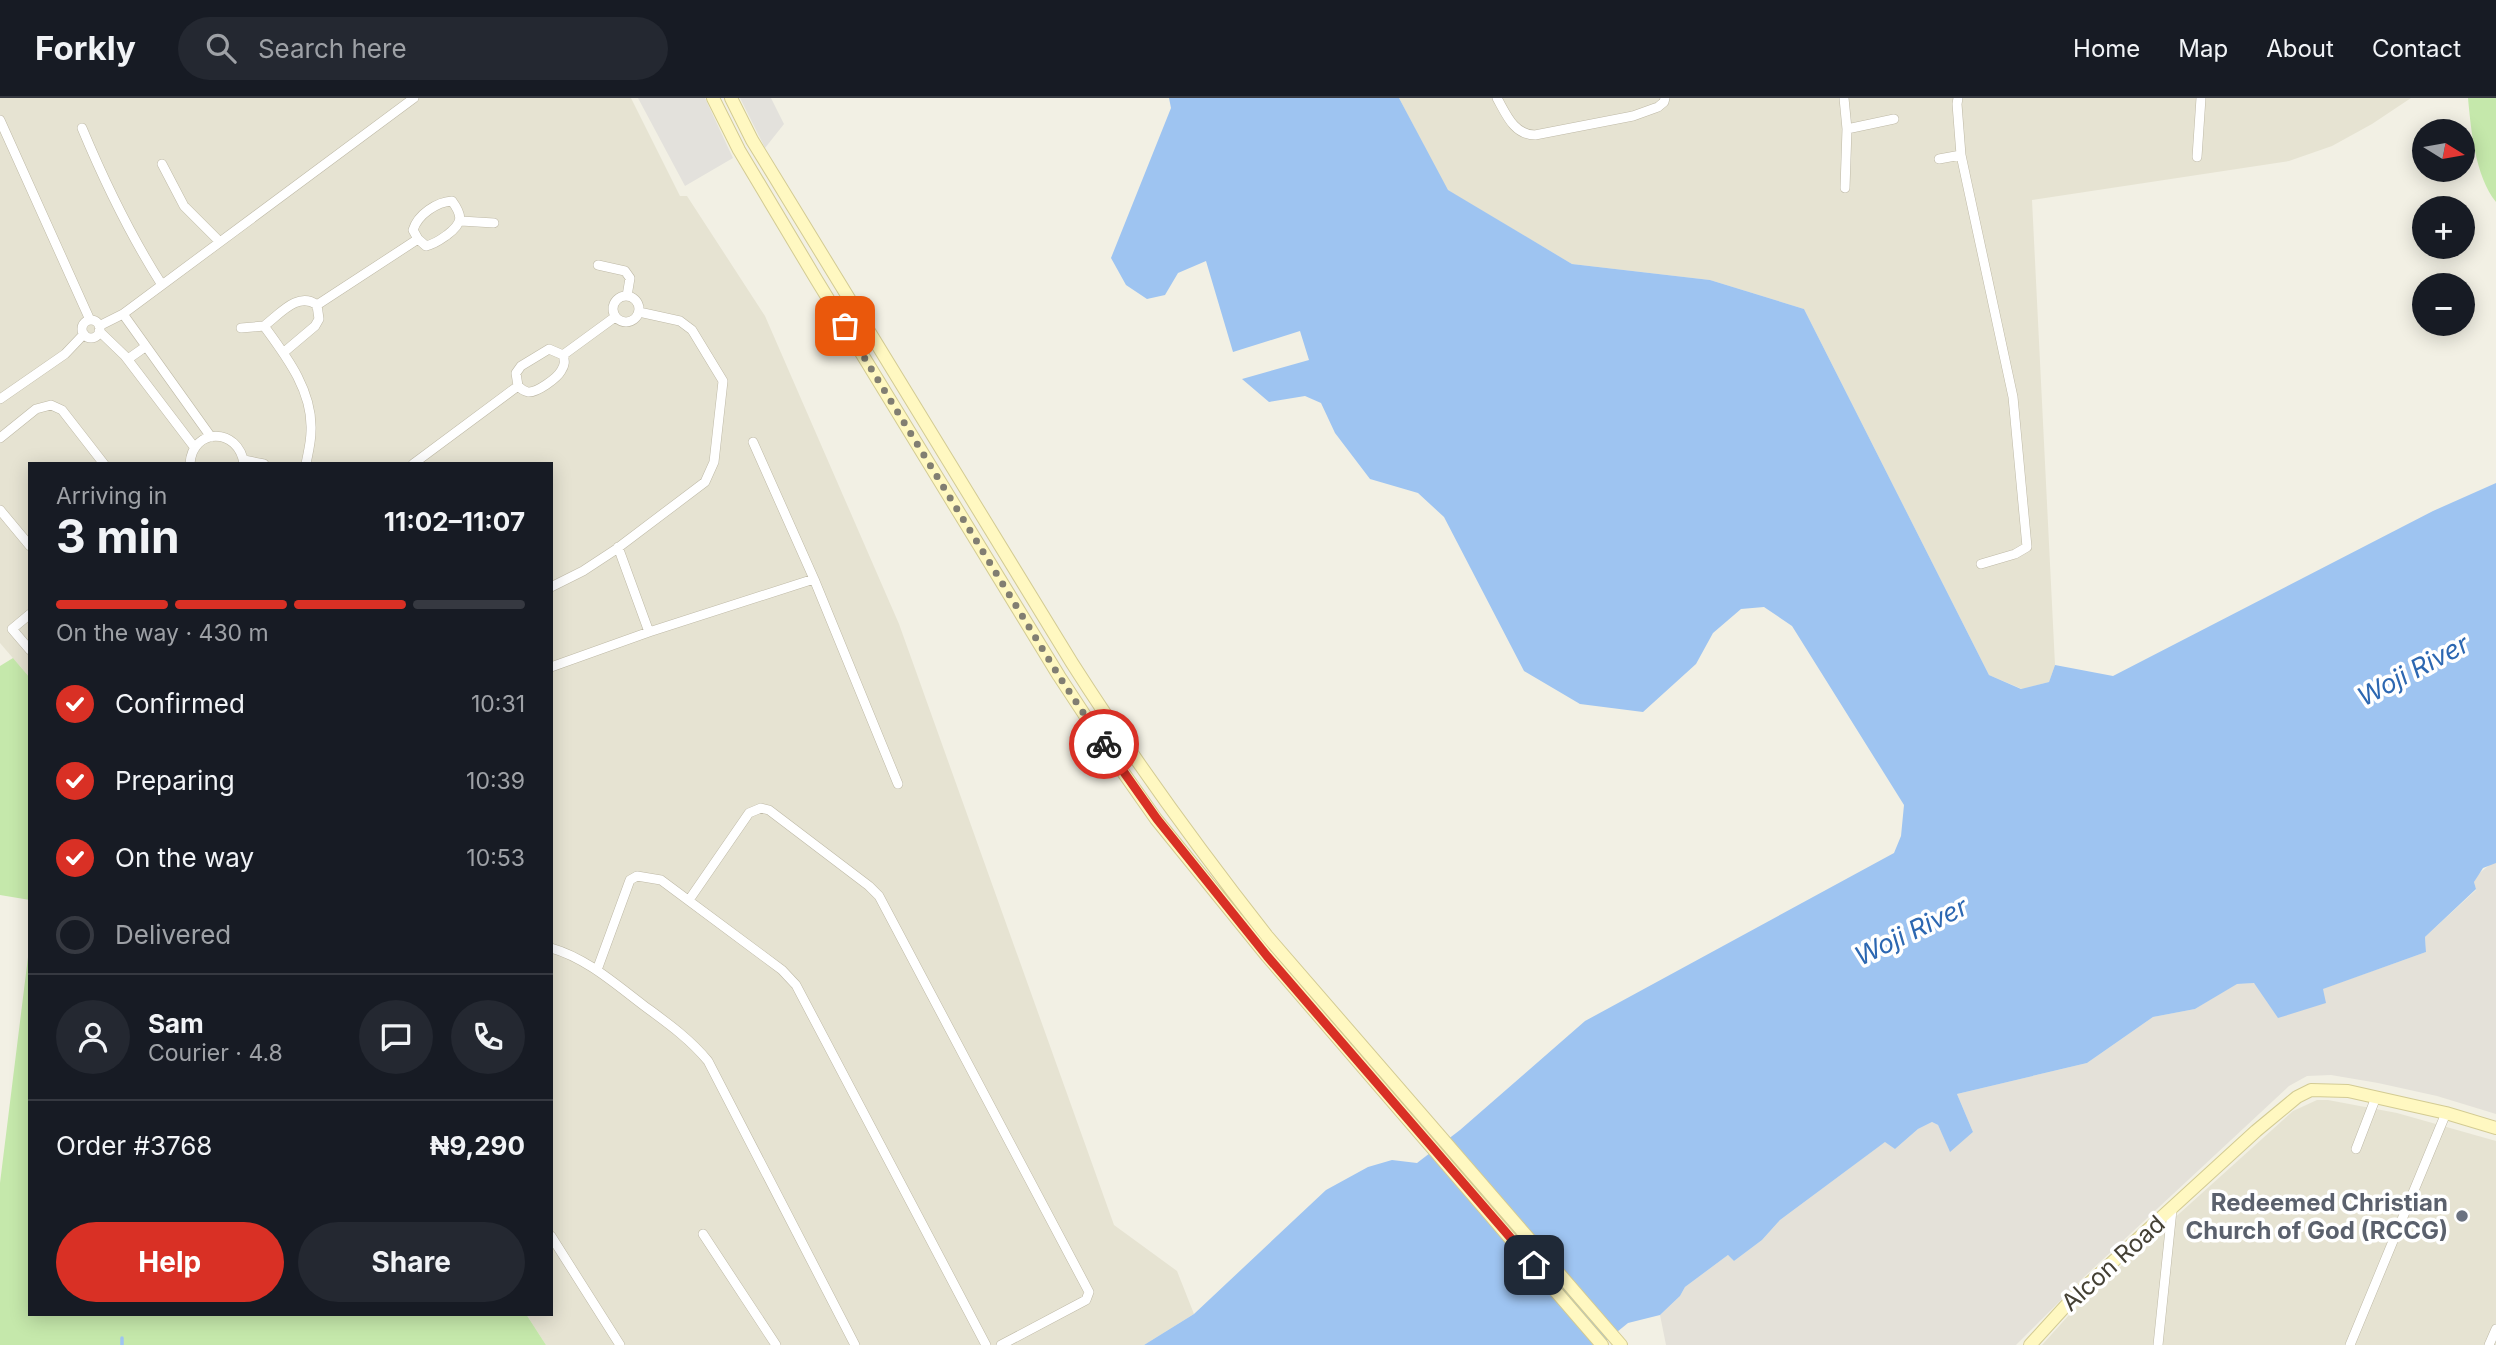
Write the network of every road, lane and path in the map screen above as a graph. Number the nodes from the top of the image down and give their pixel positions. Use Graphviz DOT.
graph roads {
  1 [pos="414,98"];
  2 [pos="713,98"];
  3 [pos="731,98"];
  4 [pos="1497,98"];
  5 [pos="1665,98"];
  6 [pos="1844,98"];
  7 [pos="1958,98"];
  8 [pos="2201,98"];
  9 [pos="1894,119"];
  10 [pos="0,120"];
  11 [pos="82,128"];
  12 [pos="1847,130"];
  13 [pos="1961,155"];
  14 [pos="2197,157"];
  15 [pos="1939,159"];
  16 [pos="162,164"];
  17 [pos="1845,188"];
  18 [pos="461,220"];
  19 [pos="494,223"];
  20 [pos="418,239"];
  21 [pos="220,242"];
  22 [pos="598,265"];
  23 [pos="162,285"];
  24 [pos="627,296"];
  25 [pos="317,304"];
  26 [pos="639,312"];
  27 [pos="122,314"];
  28 [pos="615,317"];
  29 [pos="90,320"];
  30 [pos="264,326"];
  31 [pos="241,328"];
  32 [pos="99,329"];
  33 [pos="84,334"];
  34 [pos="145,346"];
  35 [pos="284,353"];
  36 [pos="563,355"];
  37 [pos="128,359"];
  38 [pos="518,386"];
  39 [pos="0,400"];
  40 [pos="211,437"];
  41 [pos="0,438"];
  42 [pos="753,442"];
  43 [pos="195,448"];
  44 [pos="102,462"];
  45 [pos="191,462"];
  46 [pos="244,462"];
  47 [pos="306,462"];
  48 [pos="416,462"];
  49 [pos="0,510"];
  50 [pos="28,544"];
  51 [pos="618,547"];
  52 [pos="1981,564"];
  53 [pos="814,579"];
  54 [pos="553,586"];
  55 [pos="28,616"];
  56 [pos="649,632"];
  57 [pos="28,648"];
  58 [pos="553,666"];
  59 [pos="898,784"];
  60 [pos="689,900"];
  61 [pos="553,949"];
  62 [pos="597,970"];
  63 [pos="2376,1097"];
  64 [pos="2446,1113"];
  65 [pos="2496,1128"];
  66 [pos="2356,1149"];
  67 [pos="2172,1210"];
  68 [pos="703,1234"];
  69 [pos="553,1239"];
  70 [pos="2496,1329"];
  71 [pos="620,1345"];
  72 [pos="776,1345"];
  73 [pos="855,1345"];
  74 [pos="986,1345"];
  75 [pos="1001,1345"];
  76 [pos="1602,1345"];
  77 [pos="1621,1345"];
  78 [pos="2030,1345"];
  79 [pos="2158,1345"];
  80 [pos="2350,1345"];
  81 [pos="2489,1345"];
  1 -- 21 [label="street"];
  2 -- 76 [label="main road"];
  3 -- 77 [label="main road"];
  4 -- 5 [label="street"];
  6 -- 12 [label="street"];
  7 -- 13 [label="street"];
  8 -- 14 [label="street"];
  9 -- 12 [label="street"];
  10 -- 29 [label="street"];
  11 -- 23 [label="street"];
  12 -- 17 [label="street"];
  13 -- 15 [label="street"];
  13 -- 52 [label="street"];
  16 -- 21 [label="street"];
  18 -- 19 [label="street"];
  18 -- 20 [label="street"];
  18 -- 20 [label="street"];
  20 -- 25 [label="street"];
  21 -- 23 [label="street"];
  22 -- 24 [label="street"];
  23 -- 27 [label="street"];
  24 -- 26 [label="street"];
  24 -- 28 [label="street"];
  25 -- 30 [label="street"];
  25 -- 35 [label="street"];
  26 -- 28 [label="street"];
  26 -- 51 [label="street"];
  27 -- 32 [label="street"];
  27 -- 34 [label="street"];
  28 -- 36 [label="street"];
  29 -- 32 [label="street"];
  29 -- 33 [label="street"];
  30 -- 31 [label="street"];
  30 -- 35 [label="street"];
  32 -- 33 [label="street"];
  32 -- 37 [label="street"];
  33 -- 39 [label="street"];
  34 -- 37 [label="street"];
  34 -- 40 [label="street"];
  35 -- 47 [label="street"];
  36 -- 38 [label="street"];
  36 -- 38 [label="street"];
  37 -- 43 [label="street"];
  38 -- 48 [label="street"];
  40 -- 43 [label="street"];
  40 -- 46 [label="street"];
  41 -- 44 [label="street"];
  42 -- 53 [label="street"];
  43 -- 45 [label="street"];
  49 -- 50 [label="street"];
  51 -- 54 [label="street"];
  51 -- 56 [label="street"];
  53 -- 56 [label="street"];
  53 -- 59 [label="street"];
  55 -- 57 [label="street"];
  56 -- 58 [label="street"];
  60 -- 62 [label="street"];
  60 -- 74 [label="street"];
  60 -- 75 [label="street"];
  61 -- 62 [label="street"];
  62 -- 73 [label="street"];
  63 -- 64 [label="main road, Alcon Road"];
  63 -- 66 [label="street"];
  63 -- 67 [label="main road, Alcon Road"];
  64 -- 65 [label="main road, Alcon Road"];
  64 -- 80 [label="street"];
  67 -- 78 [label="main road, Alcon Road"];
  67 -- 79 [label="street"];
  68 -- 72 [label="street"];
  69 -- 71 [label="street"];
  70 -- 81 [label="street"];
}
